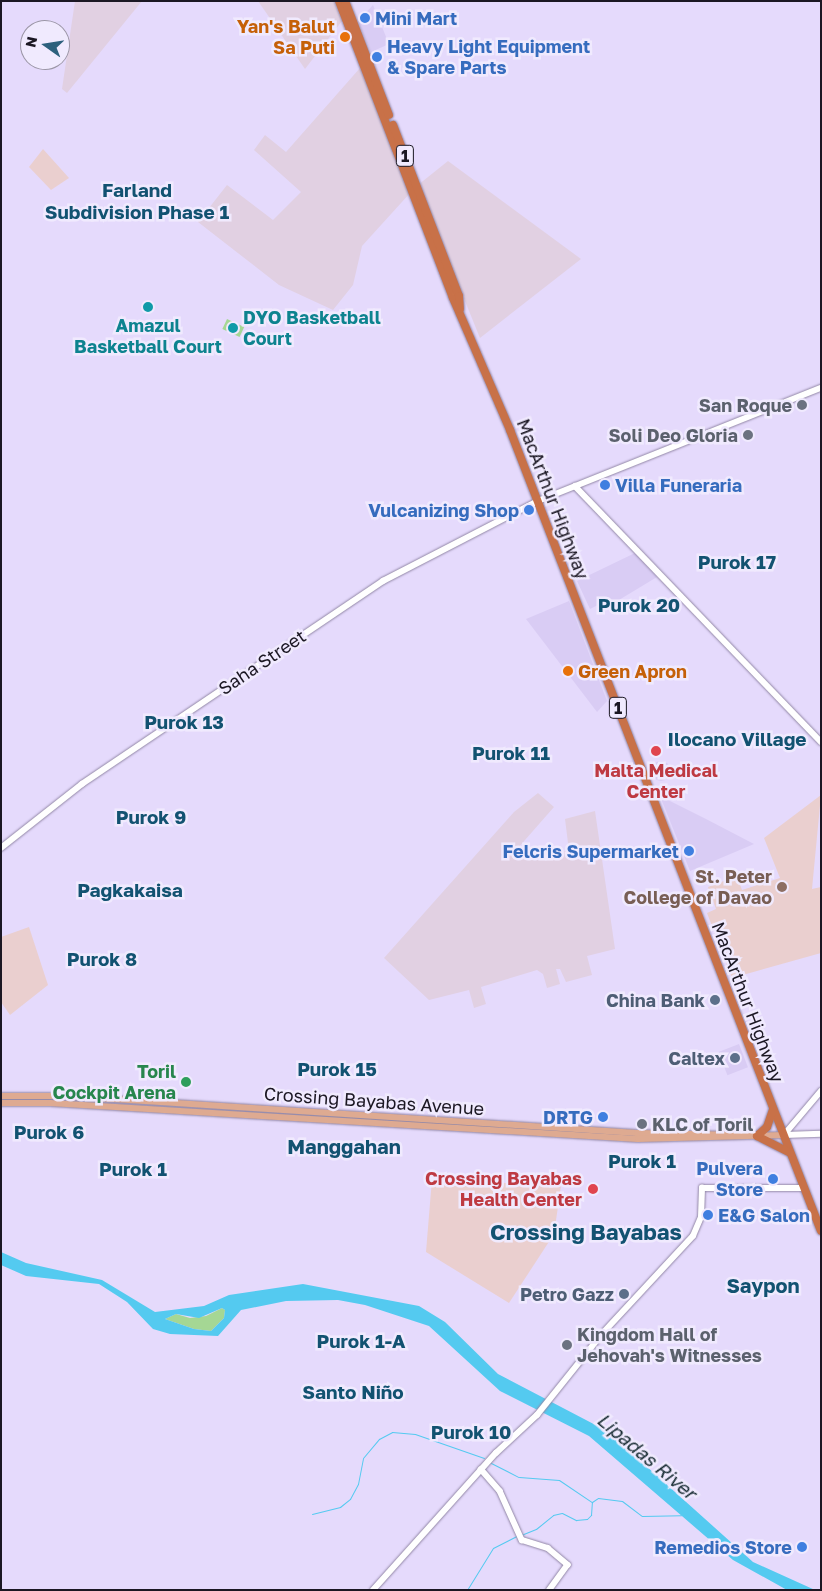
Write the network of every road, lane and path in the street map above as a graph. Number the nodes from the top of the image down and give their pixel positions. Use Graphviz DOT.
graph roads {
  1 [pos="339,1"];
  2 [pos="345,1"];
  3 [pos="393,133"];
  4 [pos="821,388"];
  5 [pos="575,486"];
  6 [pos="538,501"];
  7 [pos="821,742"];
  8 [pos="1,848"];
  9 [pos="821,1091"];
  10 [pos="1,1096"];
  11 [pos="1,1103"];
  12 [pos="773,1108"];
  13 [pos="791,1126"];
  14 [pos="821,1134"];
  15 [pos="784,1135"];
  16 [pos="796,1135"];
  17 [pos="744,1136"];
  18 [pos="757,1136"];
  19 [pos="791,1153"];
  20 [pos="804,1188"];
  21 [pos="821,1231"];
  22 [pos="481,1469"];
  23 [pos="373,1590"];
  24 [pos="550,1590"];
  1 -- 3 [label="highway, MacArthur Highway / 1"];
  2 -- 3 [label="highway, MacArthur Highway / 1"];
  3 -- 6 [label="highway, MacArthur Highway / 1"];
  4 -- 5 [label="street, Saha Street"];
  5 -- 6 [label="street, Saha Street"];
  5 -- 7 [label="street"];
  6 -- 8 [label="street, Saha Street"];
  6 -- 12 [label="highway, MacArthur Highway / 1"];
  9 -- 13 [label="street"];
  10 -- 17 [label="main road, Crossing Bayabas Avenue"];
  11 -- 17 [label="main road, Crossing Bayabas Avenue"];
  12 -- 15 [label="highway, MacArthur Highway / 1"];
  12 -- 18 [label="highway"];
  13 -- 15 [label="street"];
  13 -- 16 [label="street"];
  14 -- 16 [label="street"];
  15 -- 16 [label="street"];
  15 -- 18 [label="main road, Crossing Bayabas Avenue"];
  15 -- 19 [label="highway, MacArthur Highway / 1"];
  17 -- 18 [label="main road, Crossing Bayabas Avenue"];
  18 -- 19 [label="highway"];
  19 -- 20 [label="highway, MacArthur Highway / 1"];
  20 -- 21 [label="highway, MacArthur Highway / 1"];
  20 -- 22 [label="street"];
  22 -- 23 [label="street"];
  22 -- 24 [label="street"];
}
